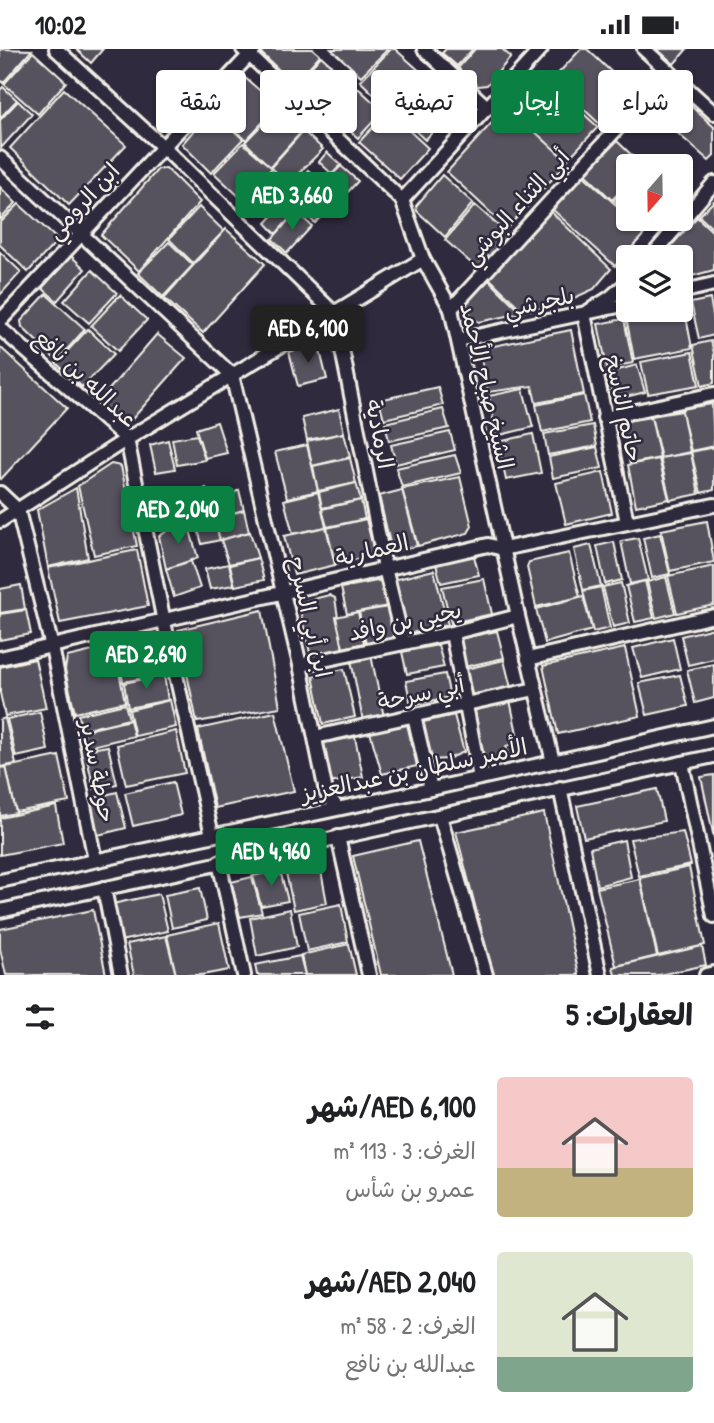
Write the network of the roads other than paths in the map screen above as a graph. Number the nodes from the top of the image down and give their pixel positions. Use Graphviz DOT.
graph roads {
  1 [pos="57,49"];
  2 [pos="424,49"];
  3 [pos="541,49"];
  4 [pos="644,49"];
  5 [pos="249,51"];
  6 [pos="666,70"];
  7 [pos="693,94"];
  8 [pos="488,108"];
  9 [pos="714,113"];
  10 [pos="612,133"];
  11 [pos="162,146"];
  12 [pos="0,158"];
  13 [pos="714,183"];
  14 [pos="402,201"];
  15 [pos="81,234"];
  16 [pos="661,245"];
  17 [pos="423,259"];
  18 [pos="714,284"];
  19 [pos="693,289"];
  20 [pos="616,293"];
  21 [pos="616,307"];
  22 [pos="451,309"];
  23 [pos="335,314"];
  24 [pos="584,314"];
  25 [pos="0,321"];
  26 [pos="0,328"];
  27 [pos="457,340"];
  28 [pos="232,375"];
  29 [pos="714,394"];
  30 [pos="604,418"];
  31 [pos="127,439"];
  32 [pos="0,493"];
  33 [pos="714,505"];
  34 [pos="18,510"];
  35 [pos="0,521"];
  36 [pos="627,522"];
  37 [pos="503,549"];
  38 [pos="386,568"];
  39 [pos="283,593"];
  40 [pos="518,616"];
  41 [pos="714,616"];
  42 [pos="164,622"];
  43 [pos="452,633"];
  44 [pos="403,642"];
  45 [pos="52,647"];
  46 [pos="0,658"];
  47 [pos="528,659"];
  48 [pos="300,665"];
  49 [pos="535,689"];
  50 [pos="466,705"];
  51 [pos="414,716"];
  52 [pos="714,726"];
  53 [pos="315,737"];
  54 [pos="714,755"];
  55 [pos="553,762"];
  56 [pos="682,763"];
  57 [pos="480,778"];
  58 [pos="560,788"];
  59 [pos="432,789"];
  60 [pos="337,808"];
  61 [pos="440,816"];
  62 [pos="212,835"];
  63 [pos="338,837"];
  64 [pos="95,860"];
  65 [pos="219,862"];
  66 [pos="0,881"];
  67 [pos="104,888"];
  68 [pos="0,911"];
  69 [pos="714,916"];
  70 [pos="714,973"];
  71 [pos="121,975"];
  72 [pos="244,975"];
  73 [pos="369,975"];
  74 [pos="486,975"];
  75 [pos="600,975"];
  76 [pos="706,975"];
  1 -- 11 [label="street"];
  2 -- 8 [label="street"];
  3 -- 8 [label="street"];
  4 -- 6 [label="street"];
  5 -- 11 [label="street, ابن الرومي"];
  5 -- 14 [label="street, الشيخ صباح الأحمد"];
  7 -- 9 [label="street"];
  8 -- 14 [label="street"];
  10 -- 22 [label="street, أبي الثناء البوشي"];
  11 -- 15 [label="street, ابن الرومي"];
  11 -- 23 [label="street"];
  12 -- 15 [label="street"];
  13 -- 16 [label="street"];
  14 -- 17 [label="street, الشيخ صباح الأحمد"];
  15 -- 25 [label="street, ابن الرومي"];
  15 -- 28 [label="street"];
  17 -- 22 [label="street, الشيخ صباح الأحمد"];
  17 -- 23 [label="street"];
  18 -- 19 [label="street"];
  20 -- 24 [label="street"];
  21 -- 24 [label="street, بلجرشي"];
  22 -- 27 [label="street, الشيخ صباح الأحمد"];
  23 -- 28 [label="street"];
  23 -- 38 [label="street, الرمادية"];
  24 -- 27 [label="street, بلجرشي"];
  24 -- 30 [label="street, حاتم الناسخ"];
  26 -- 31 [label="street, عبدالله بن نافع"];
  27 -- 37 [label="street, الشيخ صباح الأحمد"];
  28 -- 31 [label="street"];
  28 -- 39 [label="street, ابن أبي السرح"];
  29 -- 30 [label="street"];
  30 -- 36 [label="street, حاتم الناسخ"];
  31 -- 34 [label="street"];
  31 -- 42 [label="street, عبدالله بن نافع"];
  32 -- 34 [label="street"];
  33 -- 36 [label="street, العمارية"];
  34 -- 35 [label="street"];
  34 -- 45 [label="street, حوطة سدير"];
  36 -- 37 [label="street, العمارية"];
  37 -- 38 [label="street, العمارية"];
  37 -- 40 [label="street, الشيخ صباح الأحمد"];
  38 -- 39 [label="street, العمارية"];
  38 -- 44 [label="street, الرمادية"];
  39 -- 42 [label="street, العمارية"];
  39 -- 48 [label="street, ابن أبي السرح"];
  40 -- 43 [label="street, يحيى بن وافد"];
  40 -- 47 [label="street, الشيخ صباح الأحمد"];
  41 -- 47 [label="street"];
  42 -- 45 [label="street, العمارية"];
  42 -- 62 [label="street, عبدالله بن نافع"];
  43 -- 44 [label="street, يحيى بن وافد"];
  43 -- 50 [label="street"];
  44 -- 48 [label="street, يحيى بن وافد"];
  45 -- 46 [label="street, العمارية"];
  45 -- 64 [label="street, حوطة سدير"];
  47 -- 49 [label="street, الشيخ صباح الأحمد"];
  48 -- 53 [label="street, ابن أبي السرح"];
  49 -- 50 [label="street, أبي سرحة"];
  49 -- 55 [label="street, الشيخ صباح الأحمد"];
  50 -- 51 [label="street, أبي سرحة"];
  50 -- 57 [label="street"];
  51 -- 53 [label="street, أبي سرحة"];
  51 -- 59 [label="street"];
  52 -- 55 [label="street, الأمير سلطان بن عبدالعزيز"];
  53 -- 60 [label="street, ابن أبي السرح"];
  54 -- 56 [label="street"];
  55 -- 57 [label="street, الأمير سلطان بن عبدالعزيز"];
  56 -- 58 [label="street"];
  56 -- 69 [label="street"];
  57 -- 59 [label="street, الأمير سلطان بن عبدالعزيز"];
  58 -- 61 [label="street"];
  58 -- 75 [label="street"];
  59 -- 60 [label="street, الأمير سلطان بن عبدالعزيز"];
  60 -- 62 [label="street, الأمير سلطان بن عبدالعزيز"];
  61 -- 63 [label="street"];
  61 -- 74 [label="street"];
  62 -- 64 [label="street, الأمير سلطان بن عبدالعزيز"];
  63 -- 65 [label="street"];
  63 -- 73 [label="street"];
  64 -- 66 [label="street, الأمير سلطان بن عبدالعزيز"];
  65 -- 67 [label="street"];
  65 -- 72 [label="street"];
  67 -- 68 [label="street"];
  67 -- 71 [label="street"];
  70 -- 76 [label="street"];
}
